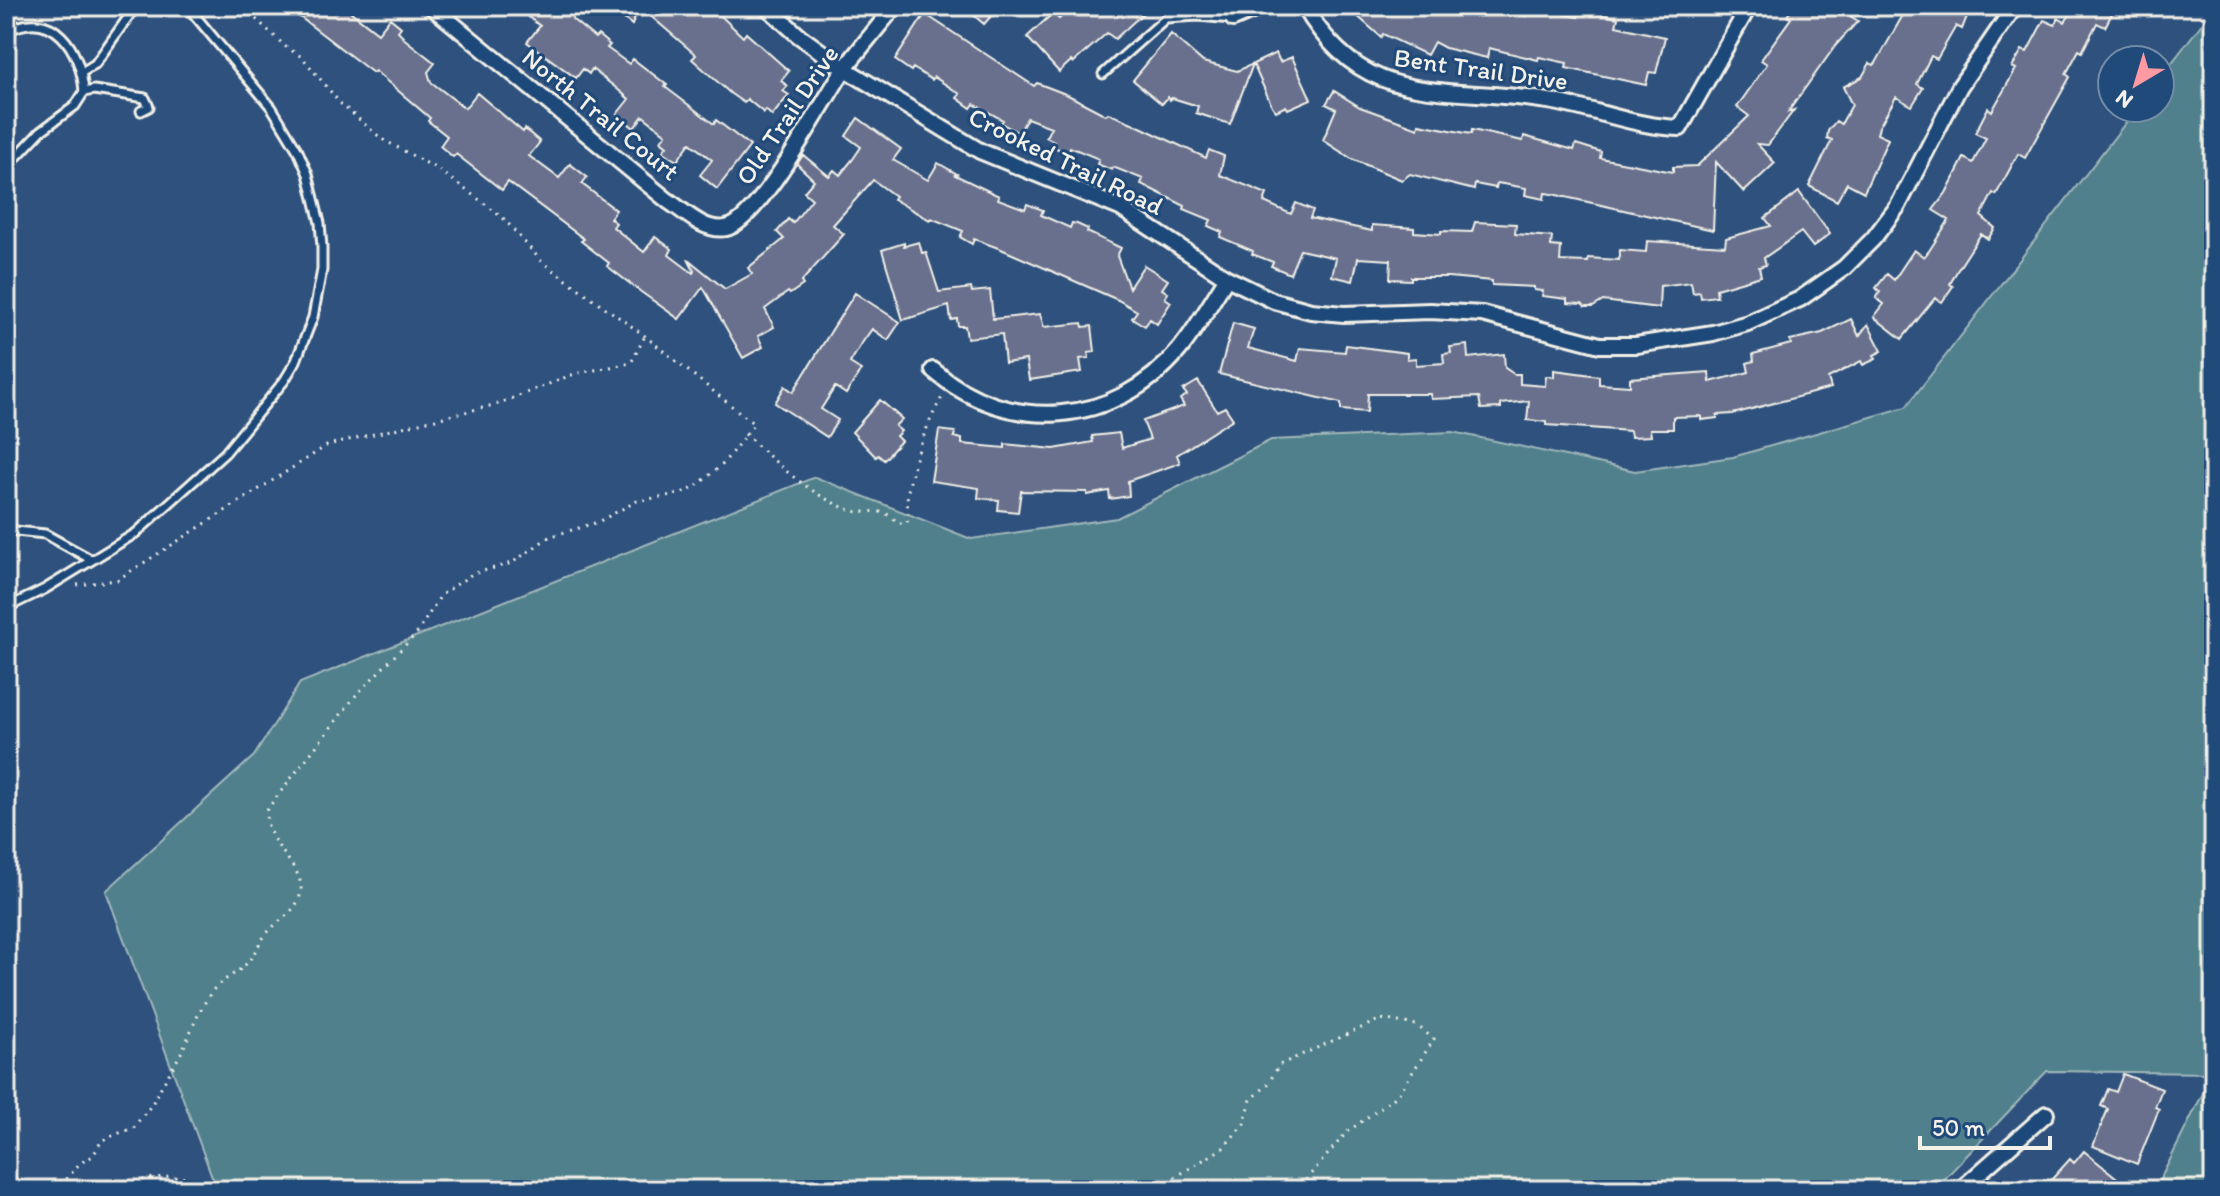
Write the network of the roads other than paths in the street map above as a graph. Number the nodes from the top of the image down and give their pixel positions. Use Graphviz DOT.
graph roads {
  1 [pos="136,6"];
  2 [pos="187,6"];
  3 [pos="431,6"];
  4 [pos="766,6"];
  5 [pos="895,6"];
  6 [pos="1264,6"];
  7 [pos="1304,6"];
  8 [pos="1749,6"];
  9 [pos="2015,6"];
  10 [pos="1233,19"];
  11 [pos="6,32"];
  12 [pos="845,69"];
  13 [pos="81,73"];
  14 [pos="1103,74"];
  15 [pos="84,92"];
  16 [pos="141,111"];
  17 [pos="6,168"];
  18 [pos="706,226"];
  19 [pos="1227,278"];
  20 [pos="933,370"];
  21 [pos="6,530"];
  22 [pos="92,560"];
  23 [pos="6,608"];
  24 [pos="2046,1114"];
  25 [pos="1960,1190"];
  1 -- 13 [label="lane"];
  2 -- 22 [label="lane"];
  3 -- 18 [label="street, North Trail Court"];
  4 -- 12 [label="street, Crooked Trail Road"];
  5 -- 12 [label="street, Old Trail Drive"];
  6 -- 10 [label="street"];
  7 -- 8 [label="street, Bent Trail Drive"];
  9 -- 19 [label="street, Crooked Trail Road"];
  10 -- 14 [label="lane"];
  11 -- 13 [label="lane"];
  12 -- 18 [label="street, Old Trail Drive"];
  12 -- 19 [label="street, Crooked Trail Road"];
  13 -- 15 [label="lane"];
  15 -- 16 [label="lane"];
  15 -- 17 [label="lane"];
  19 -- 20 [label="street"];
  21 -- 22 [label="lane"];
  22 -- 23 [label="lane"];
  24 -- 25 [label="street"];
}
